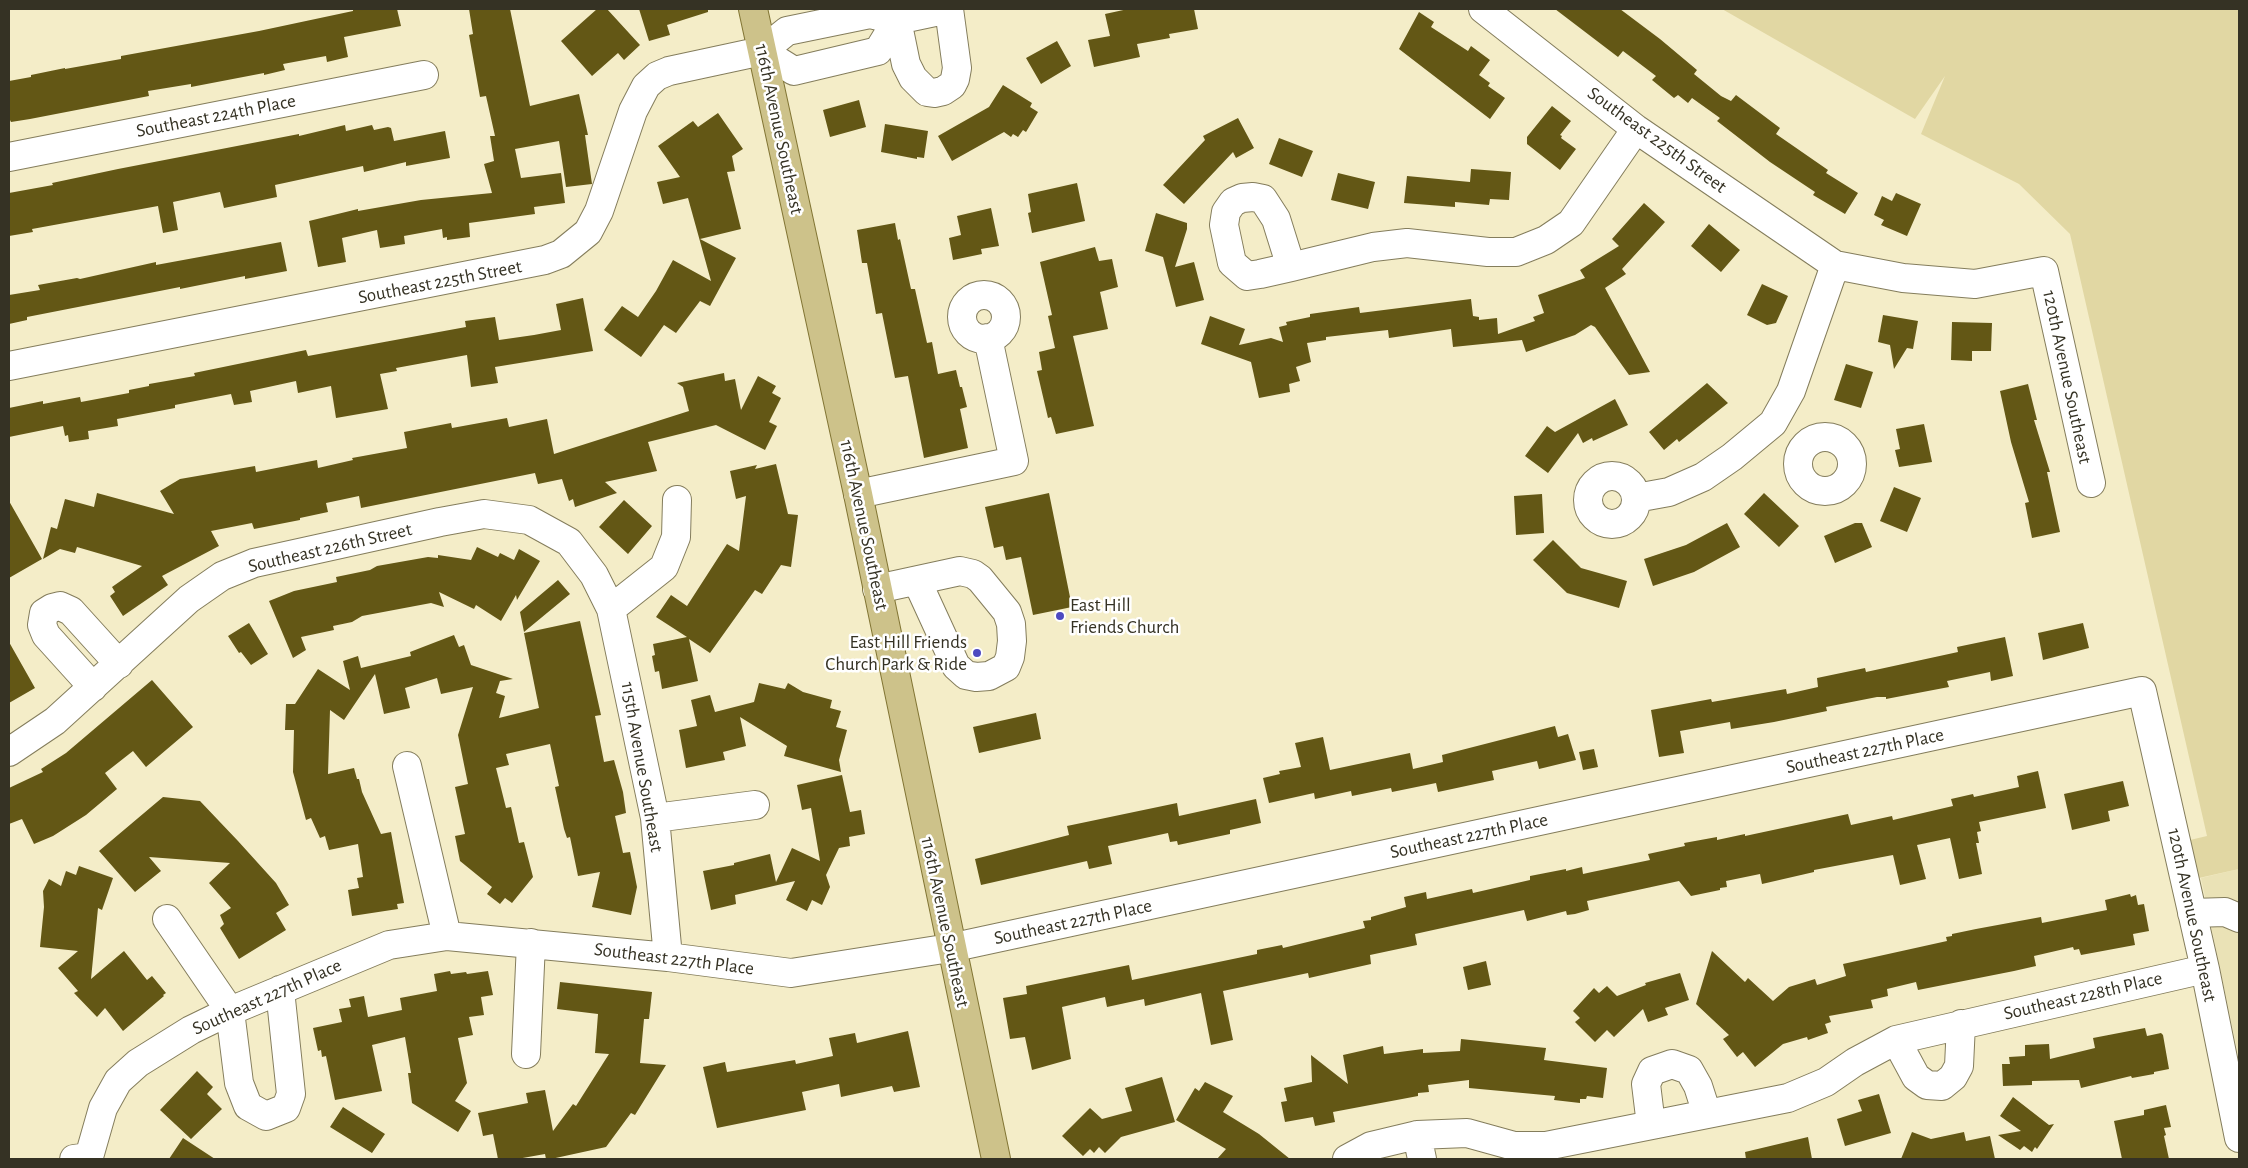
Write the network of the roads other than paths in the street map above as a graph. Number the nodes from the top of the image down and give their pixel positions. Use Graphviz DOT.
graph roads {
  1 [pos="753,9"];
  2 [pos="1483,9"];
  3 [pos="762,51"];
  4 [pos="424,75"];
  5 [pos="1636,129"];
  6 [pos="9,157"];
  7 [pos="1835,264"];
  8 [pos="1291,267"];
  9 [pos="988,338"];
  10 [pos="9,366"];
  11 [pos="1773,423"];
  12 [pos="1804,448"];
  13 [pos="2091,483"];
  14 [pos="858,494"];
  15 [pos="1636,498"];
  16 [pos="677,500"];
  17 [pos="917,581"];
  18 [pos="877,589"];
  19 [pos="612,609"];
  20 [pos="118,664"];
  21 [pos="93,687"];
  22 [pos="2142,691"];
  23 [pos="9,752"];
  24 [pos="408,766"];
  25 [pos="755,805"];
  26 [pos="655,818"];
  27 [pos="2192,913"];
  28 [pos="2239,918"];
  29 [pos="167,920"];
  30 [pos="447,936"];
  31 [pos="531,943"];
  32 [pos="950,948"];
  33 [pos="668,957"];
  34 [pos="2205,969"];
  35 [pos="280,990"];
  36 [pos="230,1011"];
  37 [pos="1961,1024"];
  38 [pos="1896,1040"];
  39 [pos="526,1054"];
  40 [pos="1707,1114"];
  41 [pos="1651,1125"];
  42 [pos="2239,1138"];
  43 [pos="1420,1147"];
  44 [pos="84,1158"];
  45 [pos="996,1159"];
  46 [pos="1347,1159"];
  1 -- 3 [label="main road, 116th Avenue Southeast"];
  2 -- 5 [label="street, Southeast 225th Street"];
  3 -- 3 [label="street, Southeast 225th Street"];
  3 -- 10 [label="street, Southeast 225th Street"];
  3 -- 14 [label="main road, 116th Avenue Southeast"];
  4 -- 6 [label="street, Southeast 224th Place"];
  5 -- 7 [label="street, Southeast 225th Street"];
  5 -- 8 [label="street"];
  7 -- 11 [label="street"];
  7 -- 13 [label="street, 120th Avenue Southeast"];
  9 -- 14 [label="street"];
  11 -- 12 [label="street"];
  11 -- 15 [label="street"];
  14 -- 18 [label="main road, 116th Avenue Southeast"];
  16 -- 19 [label="street"];
  17 -- 18 [label="street"];
  18 -- 32 [label="main road, 116th Avenue Southeast"];
  19 -- 20 [label="street, Southeast 226th Street"];
  19 -- 26 [label="street, 115th Avenue Southeast"];
  20 -- 21 [label="street, Southeast 226th Street"];
  20 -- 21 [label="street"];
  21 -- 23 [label="street, Southeast 226th Street"];
  22 -- 27 [label="street, 120th Avenue Southeast"];
  22 -- 32 [label="street, Southeast 227th Place"];
  24 -- 30 [label="street"];
  25 -- 26 [label="street"];
  26 -- 33 [label="street, 115th Avenue Southeast"];
  27 -- 28 [label="street"];
  27 -- 34 [label="street, 120th Avenue Southeast"];
  29 -- 36 [label="street"];
  30 -- 31 [label="street, Southeast 227th Place"];
  30 -- 35 [label="street, Southeast 227th Place"];
  31 -- 33 [label="street, Southeast 227th Place"];
  31 -- 39 [label="street"];
  32 -- 33 [label="street, Southeast 227th Place"];
  32 -- 45 [label="main road, 116th Avenue Southeast"];
  34 -- 37 [label="street, Southeast 228th Place"];
  34 -- 42 [label="street, 120th Avenue Southeast"];
  35 -- 36 [label="street, Southeast 227th Place"];
  35 -- 36 [label="street"];
  36 -- 44 [label="street, Southeast 227th Place"];
  37 -- 38 [label="street, Southeast 228th Place"];
  37 -- 38 [label="street"];
  38 -- 40 [label="street, Southeast 228th Place"];
  40 -- 41 [label="street, Southeast 228th Place"];
  40 -- 41 [label="street"];
  41 -- 43 [label="street, Southeast 228th Place"];
  43 -- 46 [label="street, Southeast 228th Place"];
}
